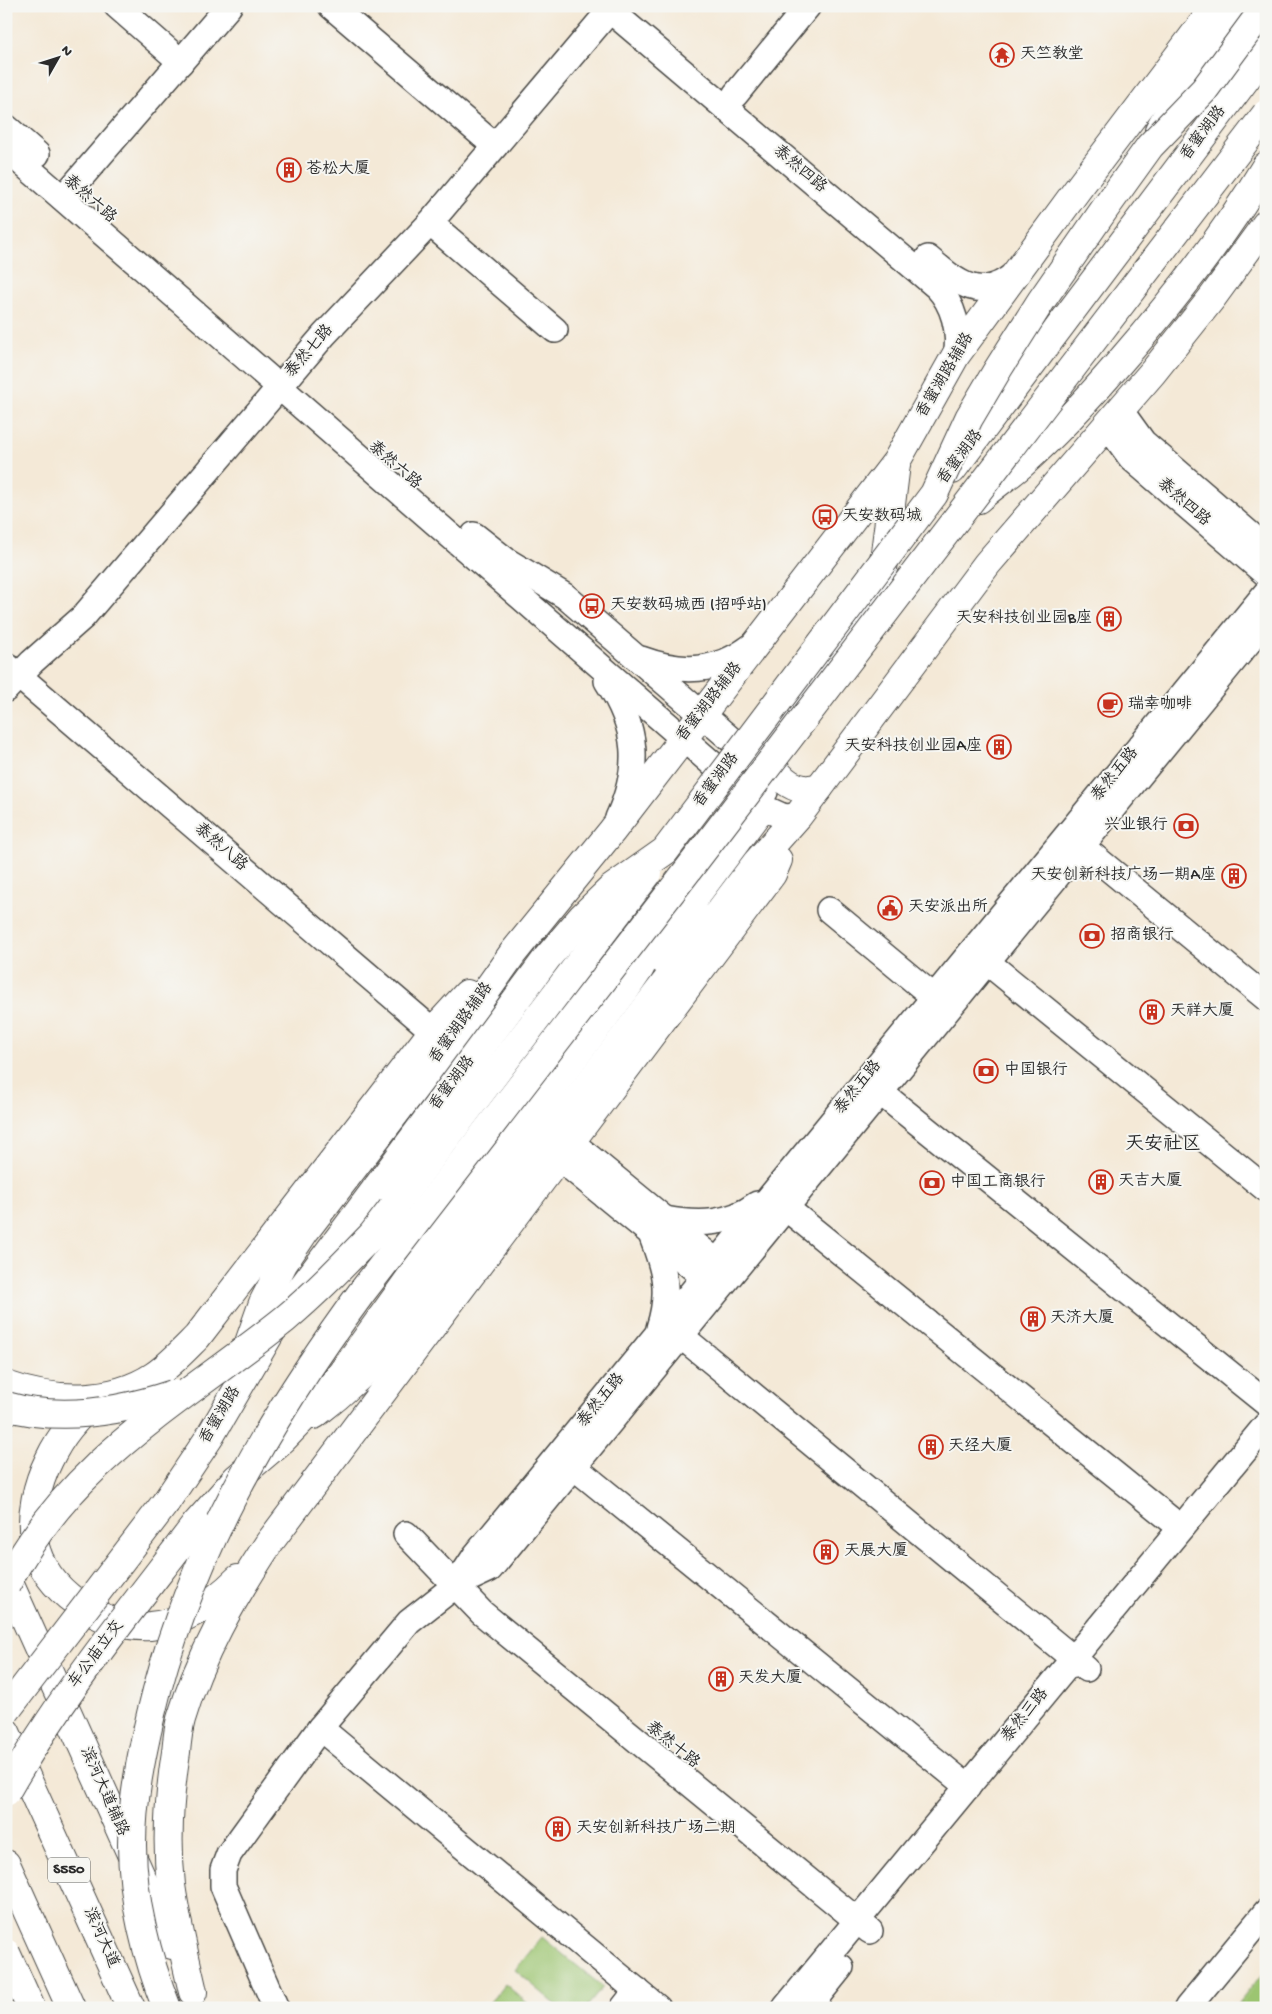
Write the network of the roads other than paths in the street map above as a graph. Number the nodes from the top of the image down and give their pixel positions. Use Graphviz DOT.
graph roads {
  1 [pos="117,6"];
  2 [pos="229,6"];
  3 [pos="331,6"];
  4 [pos="808,6"];
  5 [pos="1194,6"];
  6 [pos="1216,6"];
  7 [pos="1240,6"];
  8 [pos="1266,6"];
  9 [pos="615,8"];
  10 [pos="1266,52"];
  11 [pos="181,62"];
  12 [pos="735,94"];
  13 [pos="1266,114"];
  14 [pos="6,127"];
  15 [pos="495,146"];
  16 [pos="1150,146"];
  17 [pos="6,149"];
  18 [pos="1266,166"];
  19 [pos="1266,182"];
  20 [pos="1077,190"];
  21 [pos="68,192"];
  22 [pos="1238,212"];
  23 [pos="430,223"];
  24 [pos="1266,224"];
  25 [pos="1266,250"];
  26 [pos="1018,271"];
  27 [pos="1212,298"];
  28 [pos="555,330"];
  29 [pos="956,354"];
  30 [pos="284,381"];
  31 [pos="1113,417"];
  32 [pos="896,462"];
  33 [pos="934,494"];
  34 [pos="959,514"];
  35 [pos="1266,548"];
  36 [pos="1266,574"];
  37 [pos="1266,593"];
  38 [pos="1266,621"];
  39 [pos="758,642"];
  40 [pos="587,656"];
  41 [pos="635,657"];
  42 [pos="10,676"];
  43 [pos="702,714"];
  44 [pos="683,738"];
  45 [pos="819,788"];
  46 [pos="762,807"];
  47 [pos="798,816"];
  48 [pos="612,831"];
  49 [pos="1074,841"];
  50 [pos="664,851"];
  51 [pos="688,870"];
  52 [pos="829,910"];
  53 [pos="513,953"];
  54 [pos="987,962"];
  55 [pos="934,997"];
  56 [pos="1266,998"];
  57 [pos="433,1031"];
  58 [pos="624,1038"];
  59 [pos="880,1092"];
  60 [pos="565,1150"];
  61 [pos="1266,1189"];
  62 [pos="779,1201"];
  63 [pos="658,1227"];
  64 [pos="718,1275"];
  65 [pos="670,1334"];
  66 [pos="6,1385"];
  67 [pos="195,1385"];
  68 [pos="105,1396"];
  69 [pos="1266,1403"];
  70 [pos="6,1406"];
  71 [pos="225,1410"];
  72 [pos="1266,1425"];
  73 [pos="283,1439"];
  74 [pos="1266,1449"];
  75 [pos="574,1467"];
  76 [pos="196,1524"];
  77 [pos="1181,1528"];
  78 [pos="406,1534"];
  79 [pos="269,1543"];
  80 [pos="6,1576"];
  81 [pos="6,1585"];
  82 [pos="456,1585"];
  83 [pos="1080,1664"];
  84 [pos="6,1711"];
  85 [pos="320,1728"];
  86 [pos="6,1732"];
  87 [pos="968,1787"];
  88 [pos="6,1792"];
  89 [pos="6,1864"];
  90 [pos="1266,1912"];
  91 [pos="869,1919"];
  92 [pos="6,1953"];
  93 [pos="630,1999"];
  94 [pos="197,2000"];
  95 [pos="31,2008"];
  96 [pos="71,2008"];
  97 [pos="131,2008"];
  98 [pos="168,2008"];
  99 [pos="276,2008"];
  100 [pos="658,2008"];
  101 [pos="785,2008"];
  102 [pos="808,2008"];
  103 [pos="1187,2008"];
  1 -- 11 [label="street"];
  2 -- 11 [label="street"];
  3 -- 15 [label="street"];
  4 -- 12 [label="street"];
  5 -- 20 [label="main road"];
  6 -- 20 [label="main road, 香蜜湖路辅路"];
  7 -- 16 [label="main road, bridge"];
  8 -- 16 [label="main road, bridge"];
  9 -- 12 [label="street, 泰然四路"];
  9 -- 15 [label="street, 泰然七路"];
  9 -- 29 [label="street, 泰然四路"];
  10 -- 33 [label="main road, 香蜜湖路, bridge"];
  11 -- 21 [label="street"];
  12 -- 26 [label="street, 泰然四路"];
  13 -- 34 [label="main road, 香蜜湖路, bridge"];
  14 -- 21 [label="street, 泰然六路"];
  15 -- 23 [label="street, 泰然七路"];
  16 -- 33 [label="main road, bridge"];
  17 -- 21 [label="street, 泰然六路"];
  18 -- 22 [label="main road"];
  19 -- 22 [label="main road"];
  20 -- 26 [label="main road, 香蜜湖路辅路"];
  21 -- 30 [label="street, 泰然六路"];
  22 -- 34 [label="main road, bridge"];
  23 -- 28 [label="street"];
  23 -- 30 [label="street, 泰然七路"];
  24 -- 27 [label="main road"];
  25 -- 27 [label="main road"];
  26 -- 29 [label="main road, 香蜜湖路辅路"];
  27 -- 31 [label="main road"];
  29 -- 32 [label="main road, 香蜜湖路辅路"];
  30 -- 40 [label="street, 泰然六路"];
  30 -- 41 [label="street, 泰然六路"];
  30 -- 42 [label="street, 泰然七路"];
  31 -- 35 [label="street, 泰然四路"];
  31 -- 36 [label="street, 泰然四路"];
  31 -- 45 [label="main road"];
  32 -- 39 [label="main road, 香蜜湖路辅路"];
  32 -- 45 [label="main road"];
  33 -- 50 [label="main road, 香蜜湖路, bridge"];
  34 -- 51 [label="main road, 香蜜湖路, bridge"];
  37 -- 49 [label="street, 泰然五路"];
  38 -- 49 [label="street, 泰然五路"];
  39 -- 41 [label="street"];
  39 -- 43 [label="main road, 香蜜湖路辅路"];
  40 -- 44 [label="street, 泰然六路"];
  40 -- 48 [label="street, 泰然六路"];
  41 -- 43 [label="street, 泰然六路"];
  42 -- 57 [label="street, 泰然八路"];
  43 -- 44 [label="main road, 香蜜湖路辅路"];
  43 -- 46 [label="street, 泰然六路"];
  44 -- 46 [label="street, 泰然六路"];
  44 -- 48 [label="main road, 香蜜湖路辅路"];
  45 -- 47 [label="main road"];
  46 -- 47 [label="street, 泰然六路"];
  46 -- 58 [label="main road"];
  47 -- 58 [label="main road"];
  47 -- 60 [label="main road"];
  48 -- 53 [label="main road, 香蜜湖路辅路"];
  49 -- 54 [label="street, 泰然五路"];
  49 -- 55 [label="street, 泰然五路"];
  49 -- 56 [label="street"];
  50 -- 67 [label="main road, bridge"];
  50 -- 71 [label="main road, 香蜜湖路, bridge"];
  51 -- 73 [label="main road, 香蜜湖路, bridge"];
  51 -- 98 [label="main road, bridge"];
  52 -- 55 [label="street"];
  53 -- 57 [label="main road"];
  53 -- 71 [label="main road, 香蜜湖路辅路"];
  54 -- 59 [label="street, 泰然五路"];
  54 -- 61 [label="street"];
  55 -- 62 [label="street, 泰然五路"];
  57 -- 68 [label="main road"];
  58 -- 73 [label="main road"];
  59 -- 62 [label="street, 泰然五路"];
  59 -- 69 [label="street"];
  60 -- 63 [label="street"];
  60 -- 79 [label="main road"];
  62 -- 63 [label="street"];
  62 -- 64 [label="street, 泰然五路"];
  62 -- 77 [label="street"];
  63 -- 64 [label="street"];
  63 -- 65 [label="street"];
  64 -- 65 [label="street, 泰然五路"];
  65 -- 75 [label="street, 泰然五路"];
  65 -- 82 [label="street, 泰然五路"];
  65 -- 83 [label="street"];
  66 -- 68 [label="main road"];
  67 -- 70 [label="main road, bridge"];
  67 -- 81 [label="main road, bridge"];
  68 -- 79 [label="main road"];
  71 -- 84 [label="main road, 香蜜湖路, bridge"];
  72 -- 77 [label="street, 泰然三路"];
  73 -- 76 [label="main road, 香蜜湖路"];
  74 -- 83 [label="street, 泰然三路"];
  75 -- 82 [label="street, 泰然五路"];
  75 -- 87 [label="street"];
  76 -- 88 [label="main road, 车公庙立交, bridge"];
  77 -- 83 [label="street, 泰然三路"];
  78 -- 82 [label="street, 泰然十路"];
  79 -- 94 [label="main road"];
  80 -- 94 [label="main road, 滨河大道辅路"];
  82 -- 85 [label="street, 泰然五路"];
  82 -- 91 [label="street, 泰然十路"];
  83 -- 87 [label="street, 泰然三路"];
  83 -- 91 [label="street, 泰然三路"];
  85 -- 93 [label="street"];
  85 -- 99 [label="street, 泰然五路"];
  86 -- 97 [label="main road, 滨河大道 / S550"];
  87 -- 91 [label="street, 泰然三路"];
  89 -- 96 [label="main road"];
  90 -- 103 [label="street"];
  91 -- 101 [label="street, 泰然三路"];
  91 -- 102 [label="street, 泰然三路"];
  92 -- 95 [label="main road, bridge"];
  93 -- 100 [label="street"];
}
